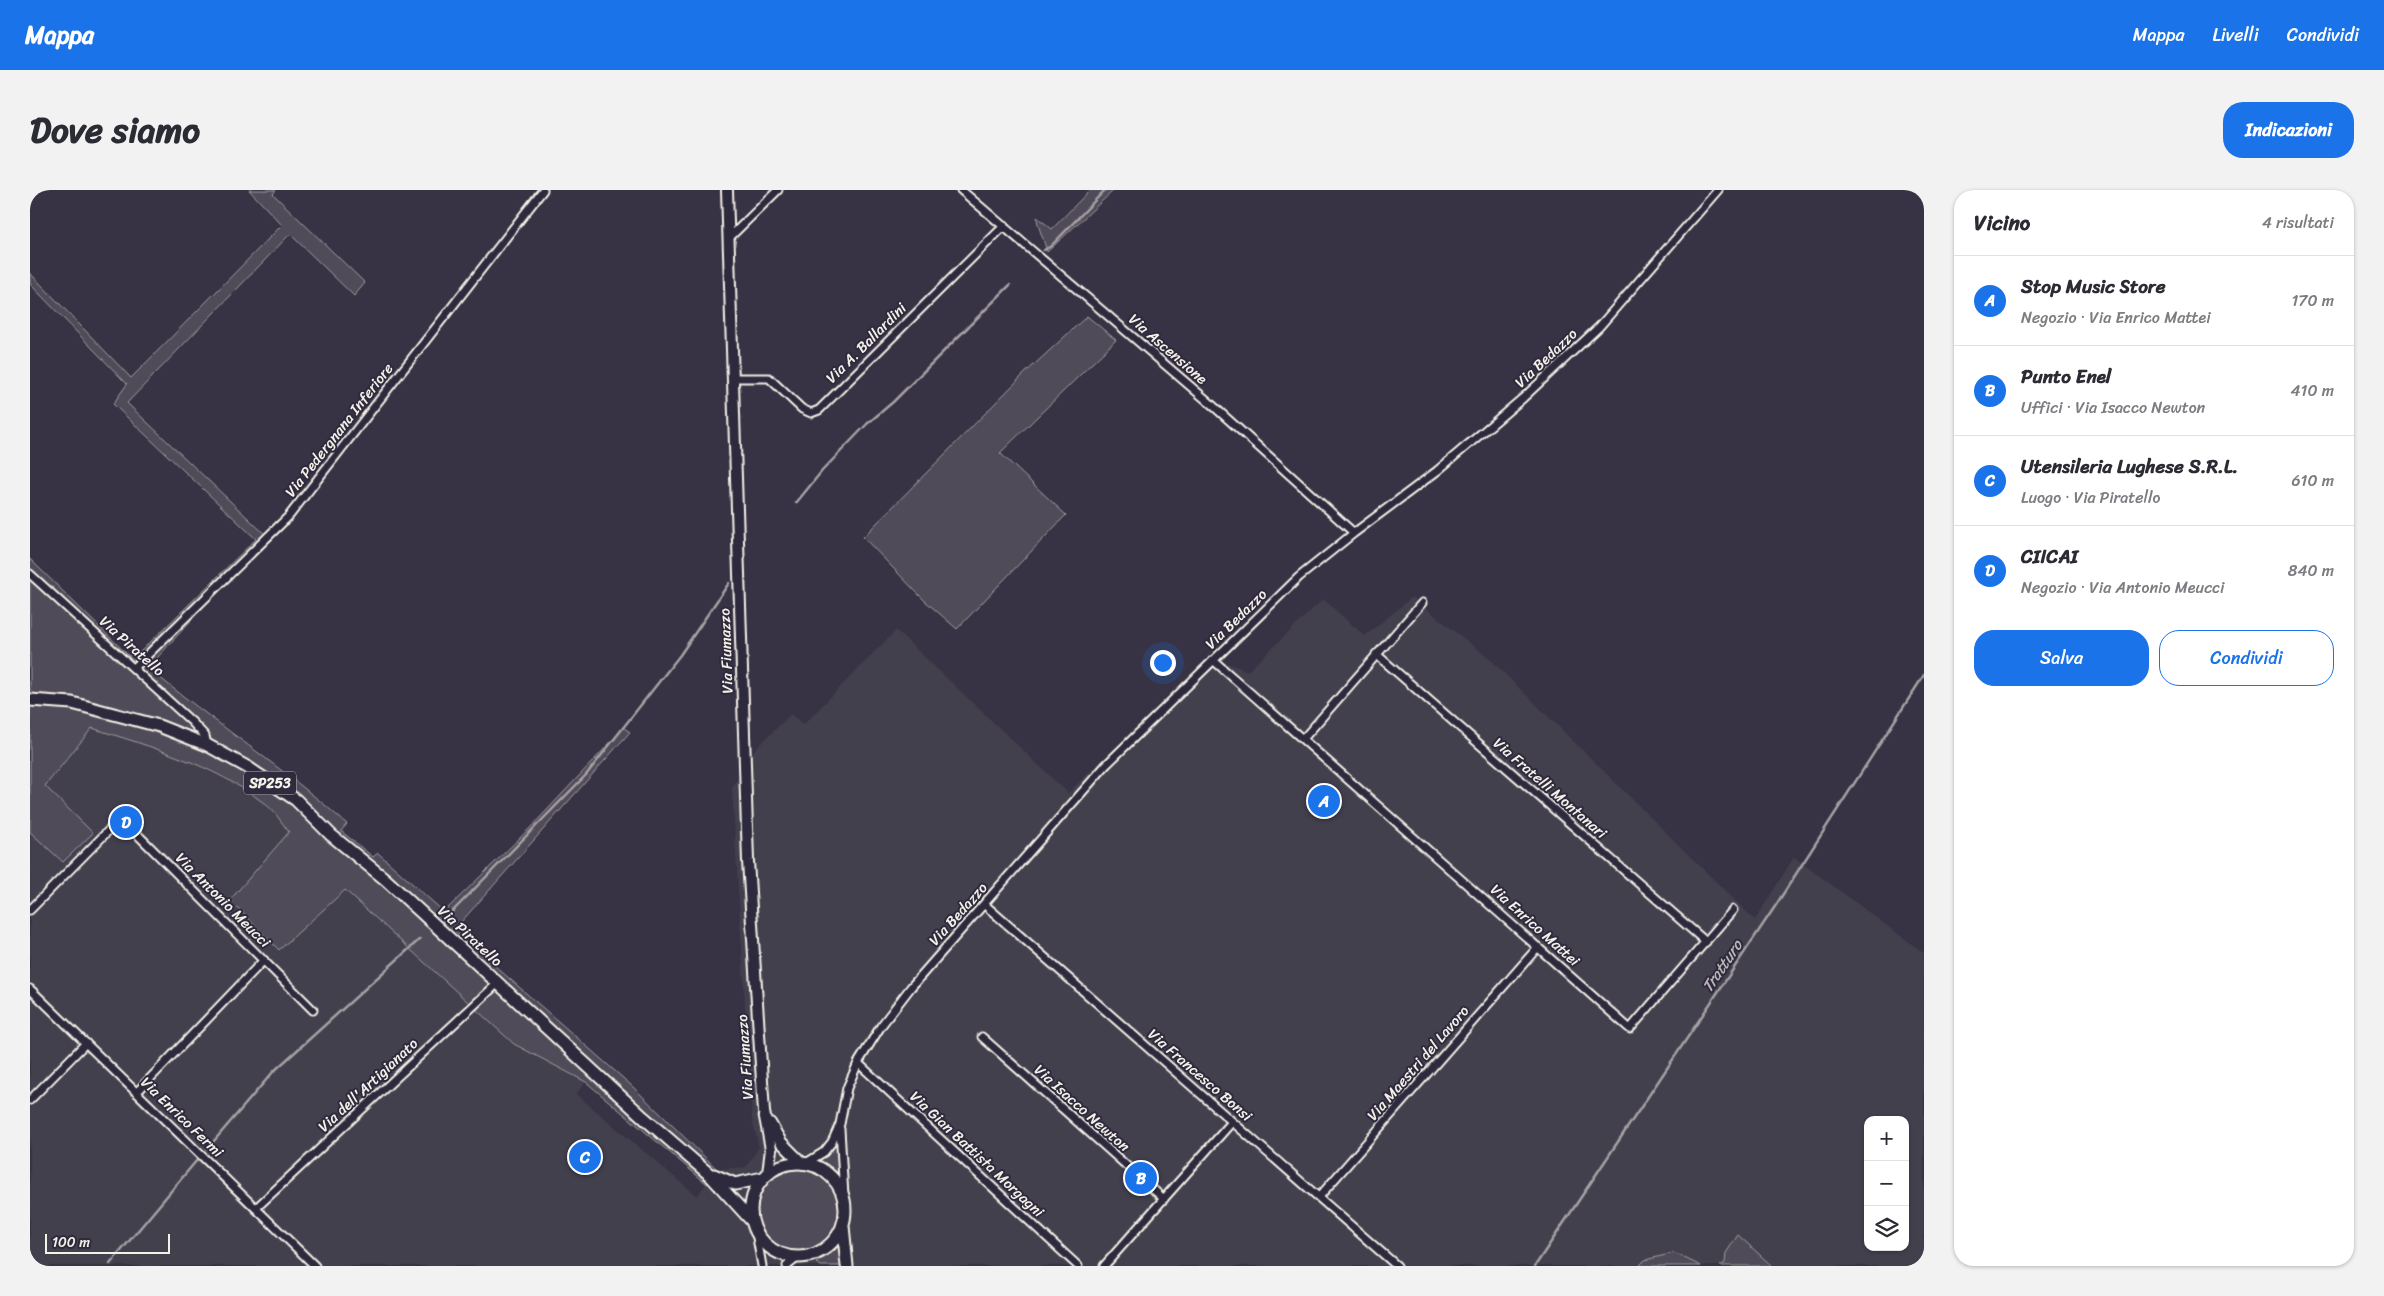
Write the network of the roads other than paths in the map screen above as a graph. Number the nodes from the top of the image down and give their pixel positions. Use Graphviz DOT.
graph roads {
  1 [pos="543,190"];
  2 [pos="728,190"];
  3 [pos="778,190"];
  4 [pos="961,190"];
  5 [pos="1718,190"];
  6 [pos="1004,226"];
  7 [pos="729,238"];
  8 [pos="734,378"];
  9 [pos="1354,533"];
  10 [pos="30,574"];
  11 [pos="1422,603"];
  12 [pos="1376,654"];
  13 [pos="1213,660"];
  14 [pos="134,668"];
  15 [pos="30,700"];
  16 [pos="1303,738"];
  17 [pos="207,745"];
  18 [pos="985,905"];
  19 [pos="30,910"];
  20 [pos="1733,910"];
  21 [pos="1706,942"];
  22 [pos="1538,947"];
  23 [pos="264,960"];
  24 [pos="498,983"];
  25 [pos="30,989"];
  26 [pos="312,1010"];
  27 [pos="982,1037"];
  28 [pos="86,1043"];
  29 [pos="858,1063"];
  30 [pos="136,1092"];
  31 [pos="30,1100"];
  32 [pos="764,1112"];
  33 [pos="1232,1122"];
  34 [pos="840,1124"];
  35 [pos="804,1163"];
  36 [pos="700,1166"];
  37 [pos="765,1176"];
  38 [pos="844,1196"];
  39 [pos="1319,1197"];
  40 [pos="1164,1199"];
  41 [pos="256,1208"];
  42 [pos="752,1220"];
  43 [pos="843,1226"];
  44 [pos="756,1232"];
  45 [pos="801,1257"];
  46 [pos="315,1266"];
  47 [pos="762,1266"];
  48 [pos="787,1266"];
  49 [pos="814,1266"];
  50 [pos="847,1266"];
  51 [pos="1078,1266"];
  52 [pos="1104,1266"];
  53 [pos="1397,1266"];
  1 -- 14 [label="street, Via Pedergnana Inferiore"];
  2 -- 7 [label="street, Via Fiumazzo"];
  3 -- 7 [label="street"];
  4 -- 6 [label="street, Via Ascensione"];
  5 -- 9 [label="street, Via Bedazzo"];
  6 -- 8 [label="street, Via A. Ballardini"];
  6 -- 9 [label="street, Via Ascensione"];
  7 -- 8 [label="street, Via Fiumazzo"];
  8 -- 32 [label="street, Via Fiumazzo"];
  9 -- 13 [label="street, Via Bedazzo"];
  10 -- 14 [label="street, Via Piratello"];
  11 -- 12 [label="street"];
  12 -- 16 [label="street"];
  12 -- 21 [label="street, Via Fratelli Montanari"];
  13 -- 16 [label="street, Via Enrico Mattei"];
  13 -- 18 [label="street, Via Bedazzo"];
  14 -- 17 [label="street, Via Piratello"];
  15 -- 17 [label="main road, Via Piratello / SP253"];
  16 -- 22 [label="street, Via Enrico Mattei"];
  17 -- 24 [label="main road, Via Piratello / SP253"];
  18 -- 29 [label="street, Via Bedazzo"];
  18 -- 33 [label="street, Via Francesco Bonsi"];
  19 -- 23 [label="street, Via Antonio Meucci"];
  20 -- 21 [label="street, Via Enrico Mattei"];
  21 -- 22 [label="street, Via Enrico Mattei"];
  22 -- 39 [label="street, Via Maestri del Lavoro"];
  23 -- 26 [label="street"];
  23 -- 30 [label="street, Via Antonio Meucci"];
  24 -- 36 [label="main road, Via Piratello / SP253"];
  24 -- 41 [label="street, Via dell'Artigianato"];
  25 -- 28 [label="street, Via Enrico Fermi"];
  27 -- 40 [label="street, Via Isacco Newton"];
  28 -- 30 [label="street, Via Enrico Fermi"];
  28 -- 31 [label="street"];
  29 -- 34 [label="street, Via Bedazzo"];
  29 -- 51 [label="street, Via Gian Battista Morgagni"];
  30 -- 41 [label="street, Via Enrico Fermi"];
  32 -- 35 [label="street, Via Fiumazzo"];
  32 -- 37 [label="street, Via Fiumazzo"];
  33 -- 39 [label="street, Via Francesco Bonsi"];
  33 -- 40 [label="street"];
  34 -- 35 [label="street, Via Bedazzo"];
  34 -- 38 [label="street, Via Bedazzo"];
  35 -- 37 [label="main road, SP253"];
  35 -- 38 [label="main road"];
  36 -- 37 [label="main road, Via Piratello / SP253"];
  36 -- 42 [label="main road, Via Piratello / SP253"];
  37 -- 42 [label="main road, SP253"];
  38 -- 43 [label="main road"];
  39 -- 53 [label="street, Via Francesco Bonsi"];
  40 -- 52 [label="street"];
  41 -- 46 [label="street, Via Enrico Fermi"];
  42 -- 44 [label="main road, SP253"];
  43 -- 45 [label="main road"];
  43 -- 50 [label="main road"];
  44 -- 45 [label="main road, SP253"];
  44 -- 47 [label="street"];
  45 -- 48 [label="street"];
  45 -- 49 [label="main road, SP253"];
}
